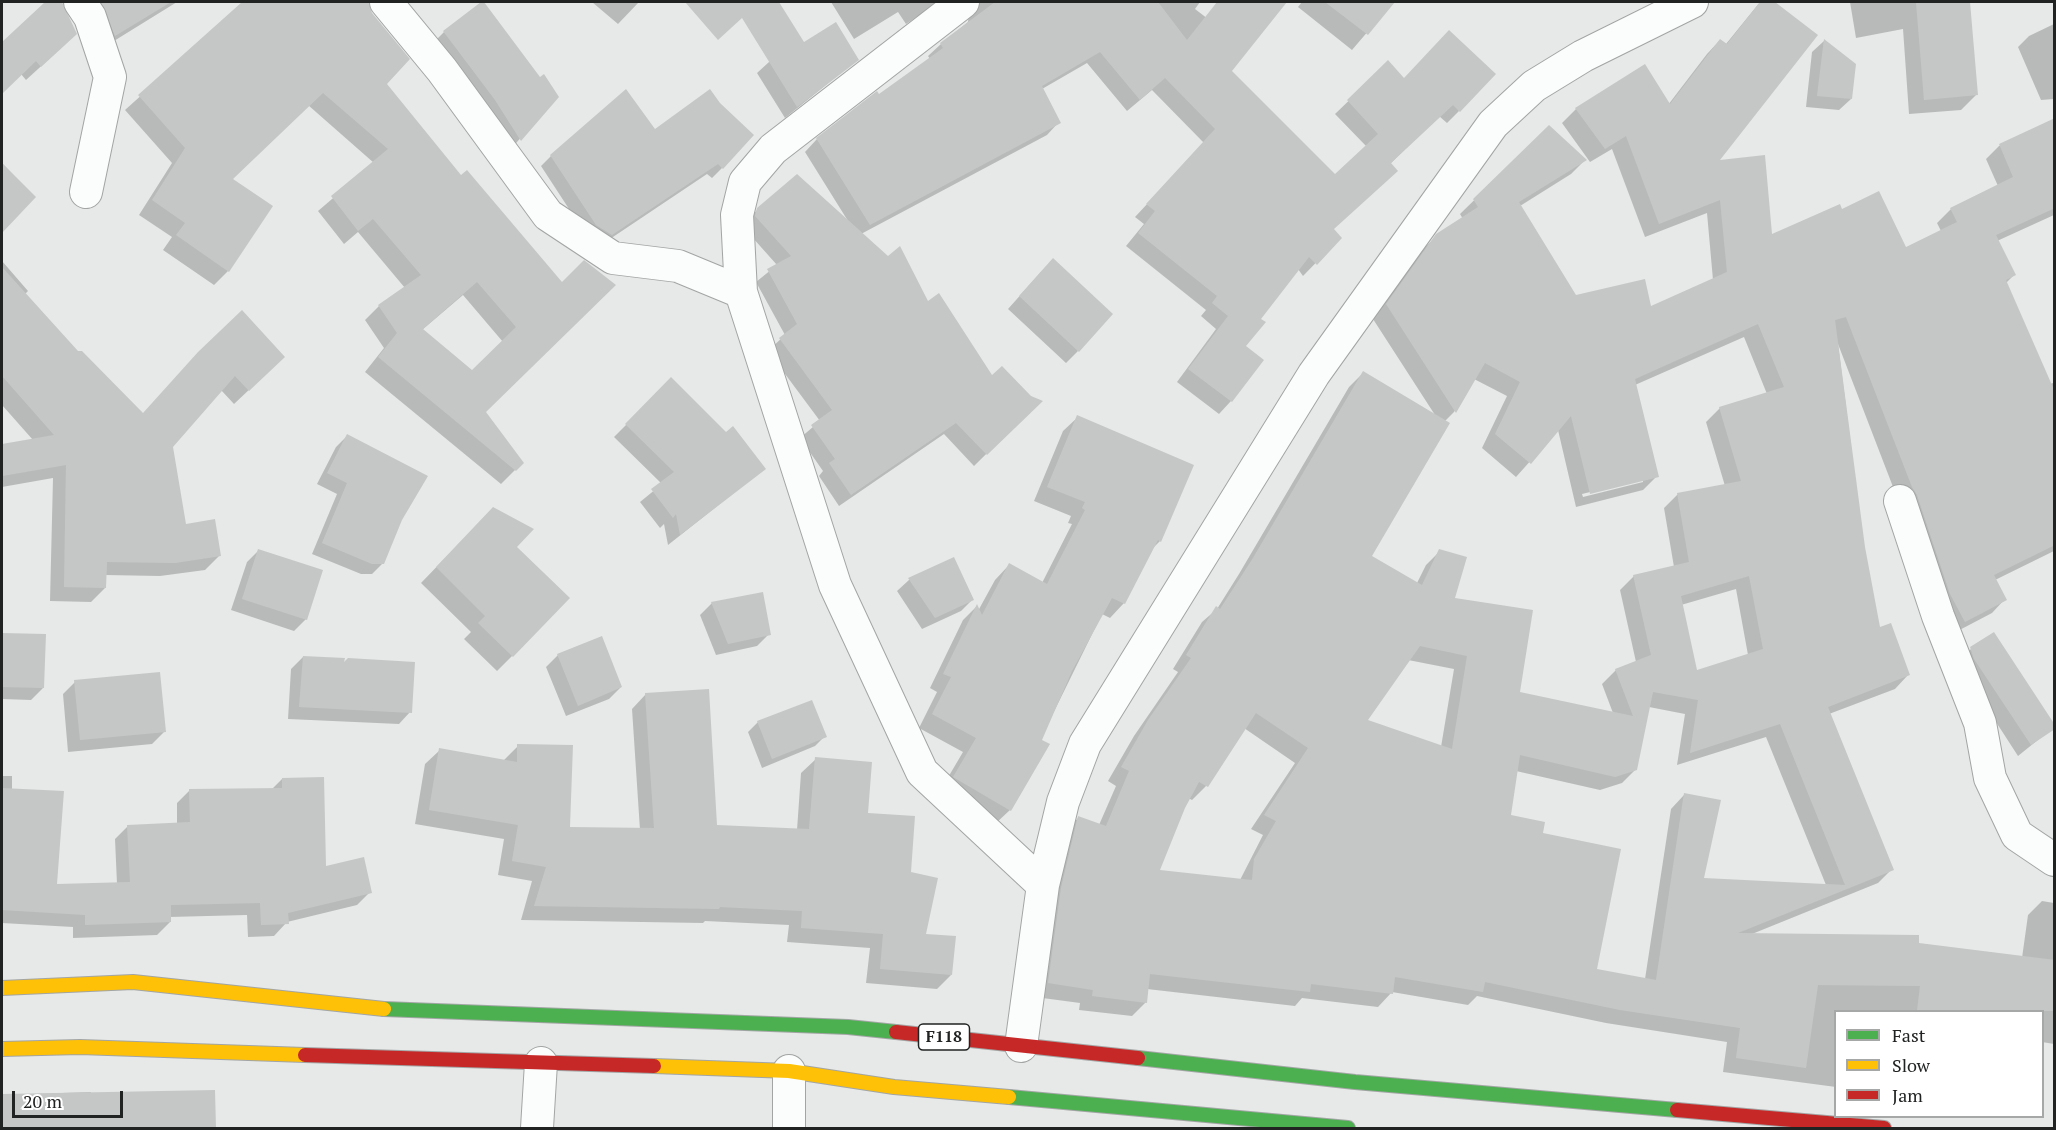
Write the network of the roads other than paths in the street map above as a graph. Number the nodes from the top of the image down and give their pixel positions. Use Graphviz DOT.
graph roads {
  1 [pos="80,2"];
  2 [pos="386,2"];
  3 [pos="1692,2"];
  4 [pos="954,4"];
  5 [pos="86,192"];
  6 [pos="741,292"];
  7 [pos="1900,501"];
  8 [pos="2055,860"];
  9 [pos="1043,885"];
  10 [pos="2,988"];
  11 [pos="1021,1046"];
  12 [pos="2,1049"];
  13 [pos="541,1063"];
  14 [pos="789,1071"];
  15 [pos="537,1128"];
  16 [pos="789,1128"];
  17 [pos="1348,1128"];
  18 [pos="1884,1128"];
  1 -- 5 [label="street"];
  2 -- 6 [label="street"];
  3 -- 9 [label="street"];
  4 -- 6 [label="street"];
  6 -- 9 [label="street"];
  7 -- 8 [label="street"];
  9 -- 11 [label="street"];
  10 -- 11 [label="main road, F118"];
  11 -- 18 [label="main road, F118"];
  12 -- 13 [label="main road"];
  13 -- 14 [label="main road"];
  13 -- 15 [label="street"];
  14 -- 16 [label="street"];
  14 -- 17 [label="main road"];
}
